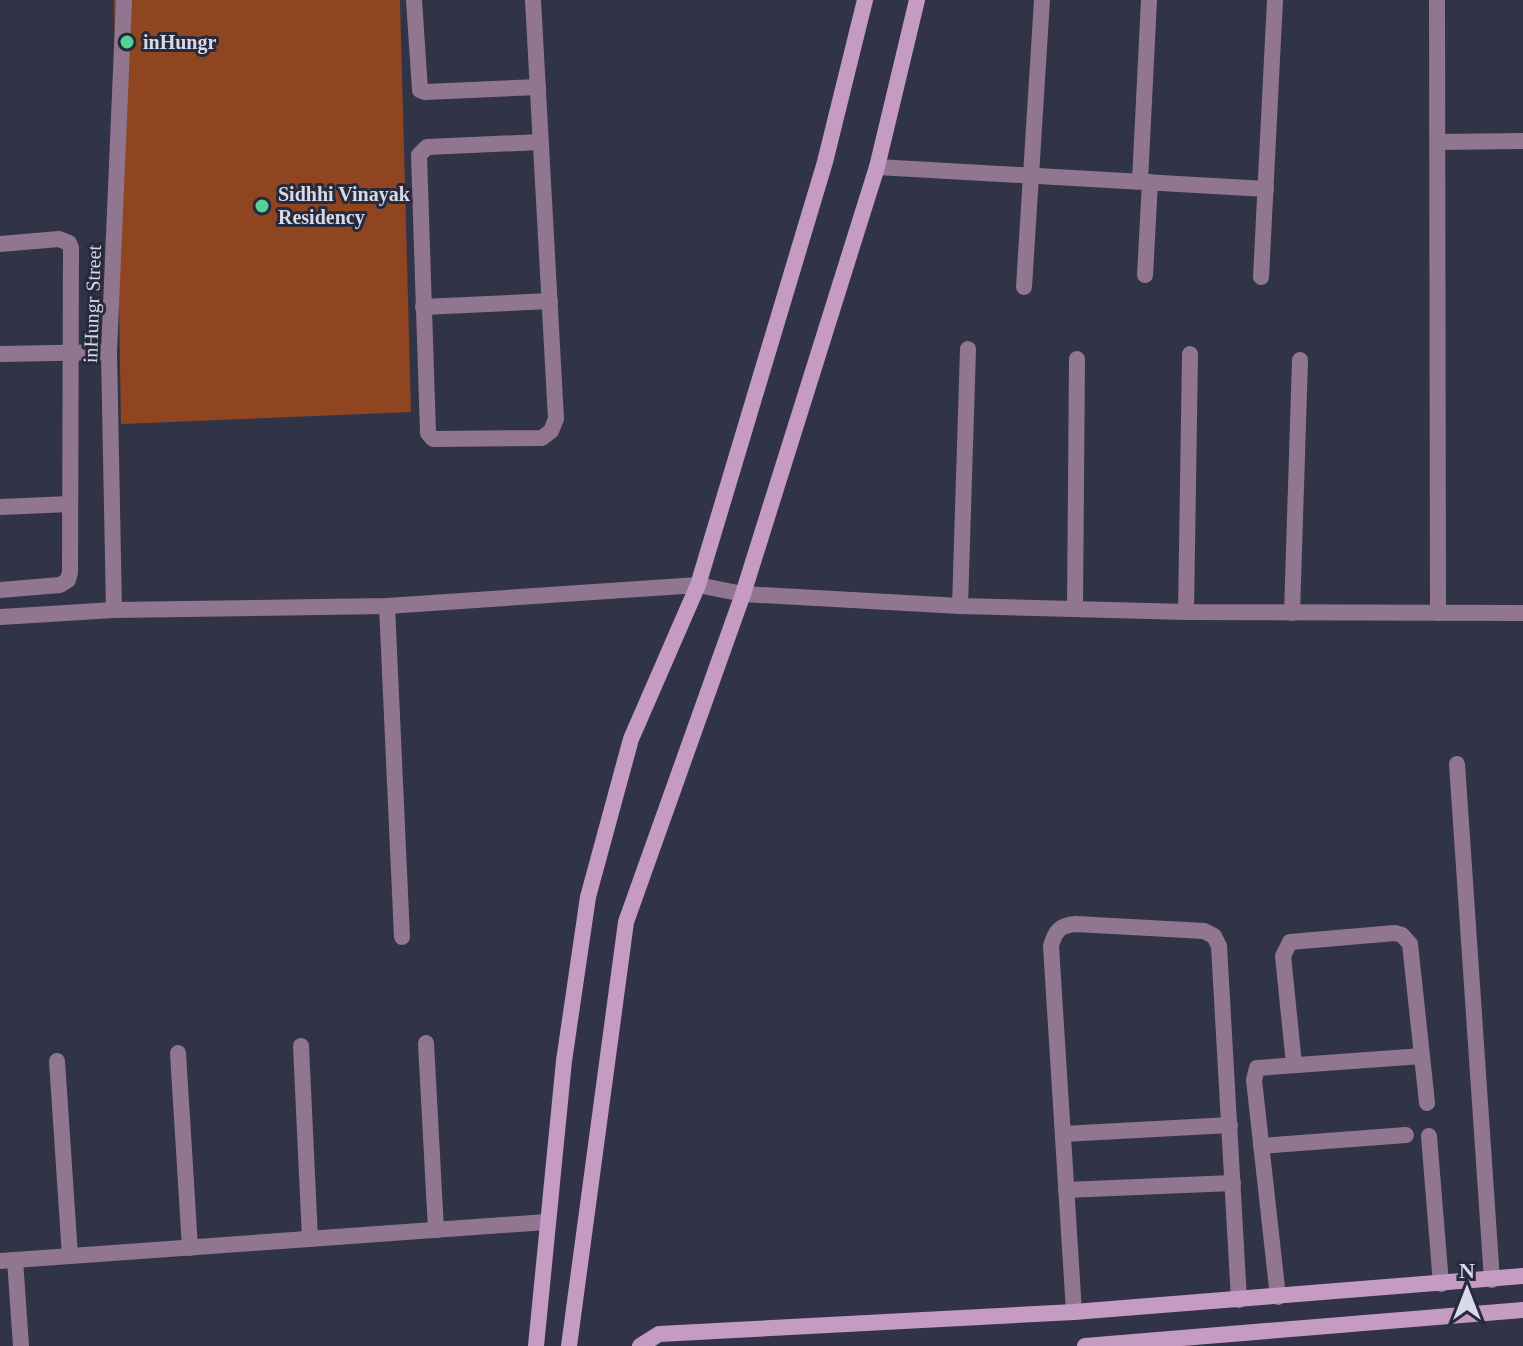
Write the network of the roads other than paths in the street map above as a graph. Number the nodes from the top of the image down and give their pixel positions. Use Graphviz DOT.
graph roads {
  1 [pos="124,0"];
  2 [pos="414,0"];
  3 [pos="533,0"];
  4 [pos="865,0"];
  5 [pos="917,0"];
  6 [pos="1042,0"];
  7 [pos="1149,0"];
  8 [pos="1275,0"];
  9 [pos="1437,0"];
  10 [pos="538,87"];
  11 [pos="1523,141"];
  12 [pos="541,142"];
  13 [pos="1438,142"];
  14 [pos="877,167"];
  15 [pos="1031,176"];
  16 [pos="1145,182"];
  17 [pos="1266,189"];
  18 [pos="0,244"];
  19 [pos="1145,275"];
  20 [pos="1261,277"];
  21 [pos="1024,287"];
  22 [pos="550,301"];
  23 [pos="423,307"];
  24 [pos="968,349"];
  25 [pos="70,352"];
  26 [pos="109,352"];
  27 [pos="0,354"];
  28 [pos="1190,354"];
  29 [pos="1077,359"];
  30 [pos="1300,360"];
  31 [pos="70,504"];
  32 [pos="0,507"];
  33 [pos="698,585"];
  34 [pos="0,590"];
  35 [pos="743,594"];
  36 [pos="387,606"];
  37 [pos="960,606"];
  38 [pos="1075,608"];
  39 [pos="114,610"];
  40 [pos="1186,612"];
  41 [pos="1292,613"];
  42 [pos="1438,613"];
  43 [pos="1523,613"];
  44 [pos="0,617"];
  45 [pos="1457,764"];
  46 [pos="402,937"];
  47 [pos="426,1043"];
  48 [pos="301,1046"];
  49 [pos="178,1053"];
  50 [pos="1422,1056"];
  51 [pos="57,1061"];
  52 [pos="1294,1064"];
  53 [pos="1427,1103"];
  54 [pos="1230,1125"];
  55 [pos="1063,1134"];
  56 [pos="1406,1135"];
  57 [pos="1429,1136"];
  58 [pos="1261,1146"];
  59 [pos="1233,1183"];
  60 [pos="1066,1190"];
  61 [pos="546,1222"];
  62 [pos="436,1230"];
  63 [pos="310,1239"];
  64 [pos="190,1248"];
  65 [pos="70,1256"];
  66 [pos="8,1260"];
  67 [pos="1523,1276"];
  68 [pos="1492,1280"];
  69 [pos="1441,1284"];
  70 [pos="1278,1297"];
  71 [pos="1239,1300"];
  72 [pos="1523,1310"];
  73 [pos="1074,1312"];
  74 [pos="21,1346"];
  75 [pos="536,1346"];
  76 [pos="569,1346"];
  77 [pos="640,1346"];
  78 [pos="1085,1346"];
  1 -- 26 [label="street, inHungr Street"];
  2 -- 10 [label="street"];
  3 -- 10 [label="street"];
  4 -- 33 [label="street"];
  5 -- 14 [label="street"];
  6 -- 15 [label="street"];
  7 -- 16 [label="street"];
  8 -- 17 [label="street"];
  9 -- 13 [label="street"];
  10 -- 12 [label="street"];
  11 -- 13 [label="street"];
  12 -- 22 [label="street"];
  12 -- 23 [label="street"];
  13 -- 42 [label="street"];
  14 -- 15 [label="street"];
  14 -- 35 [label="street"];
  15 -- 16 [label="street"];
  15 -- 21 [label="street"];
  16 -- 17 [label="street"];
  16 -- 19 [label="street"];
  17 -- 20 [label="street"];
  18 -- 25 [label="street"];
  22 -- 23 [label="street"];
  22 -- 23 [label="street"];
  24 -- 37 [label="street"];
  25 -- 26 [label="street"];
  25 -- 27 [label="street"];
  25 -- 31 [label="street"];
  26 -- 39 [label="street, inHungr Street"];
  28 -- 40 [label="street"];
  29 -- 38 [label="street"];
  30 -- 41 [label="street"];
  31 -- 32 [label="street"];
  31 -- 34 [label="street"];
  33 -- 35 [label="street"];
  33 -- 36 [label="street"];
  33 -- 61 [label="street"];
  35 -- 37 [label="street"];
  35 -- 76 [label="street"];
  36 -- 39 [label="street"];
  36 -- 46 [label="street"];
  37 -- 38 [label="street"];
  38 -- 40 [label="street"];
  39 -- 44 [label="street"];
  40 -- 41 [label="street"];
  41 -- 42 [label="street"];
  42 -- 43 [label="street"];
  45 -- 68 [label="street"];
  47 -- 62 [label="street"];
  48 -- 63 [label="street"];
  49 -- 64 [label="street"];
  50 -- 52 [label="street"];
  50 -- 52 [label="street"];
  50 -- 53 [label="street"];
  51 -- 65 [label="street"];
  52 -- 58 [label="street"];
  54 -- 55 [label="street"];
  54 -- 55 [label="street"];
  54 -- 59 [label="street"];
  55 -- 60 [label="street"];
  56 -- 58 [label="street"];
  57 -- 69 [label="street"];
  58 -- 70 [label="street"];
  59 -- 60 [label="street"];
  59 -- 71 [label="street"];
  60 -- 73 [label="street"];
  61 -- 62 [label="street"];
  61 -- 75 [label="street"];
  62 -- 63 [label="street"];
  63 -- 64 [label="street"];
  64 -- 65 [label="street"];
  65 -- 66 [label="street"];
  66 -- 74 [label="street"];
  67 -- 68 [label="street"];
  68 -- 69 [label="street"];
  69 -- 70 [label="street"];
  70 -- 71 [label="street"];
  71 -- 73 [label="street"];
  72 -- 78 [label="street"];
  73 -- 77 [label="street"];
}
